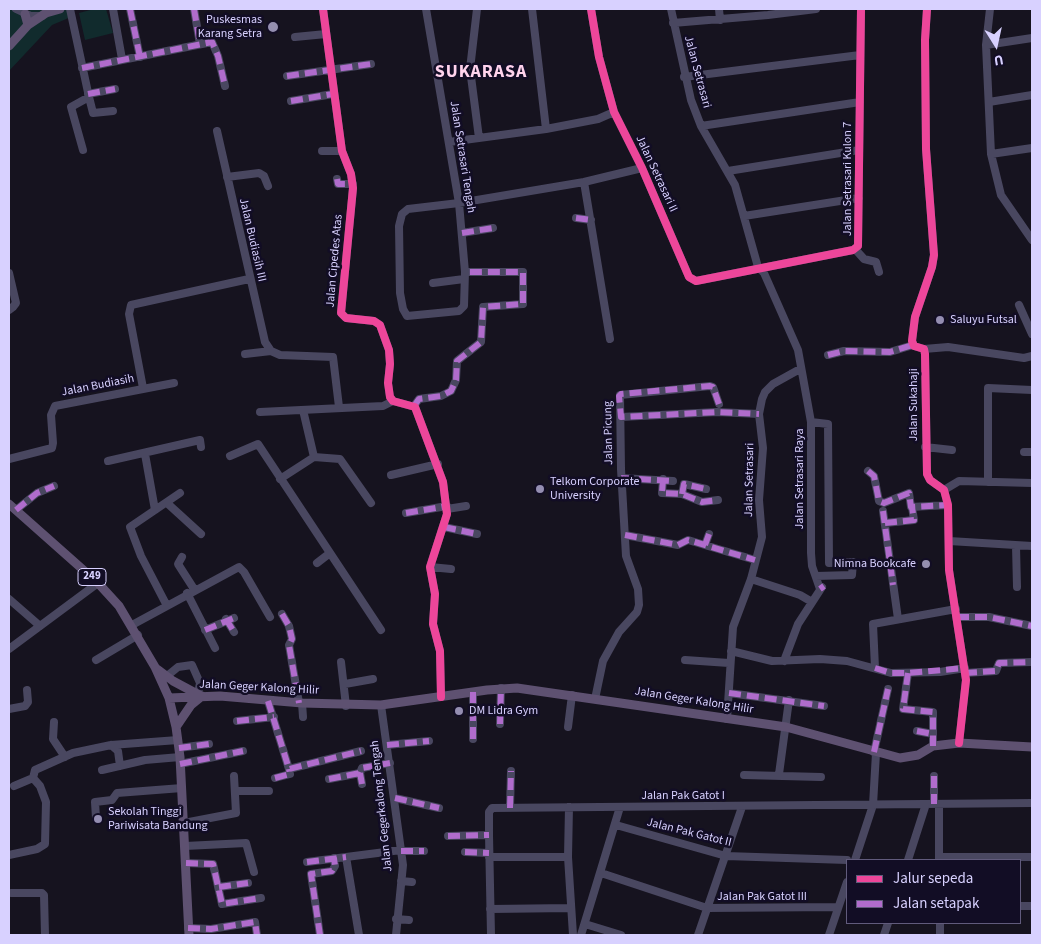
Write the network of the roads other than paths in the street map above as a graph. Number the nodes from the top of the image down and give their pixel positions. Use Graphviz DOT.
graph roads {
  1 [pos="16,9"];
  2 [pos="60,9"];
  3 [pos="70,9"];
  4 [pos="113,9"];
  5 [pos="130,9"];
  6 [pos="194,9"];
  7 [pos="324,9"];
  8 [pos="426,9"];
  9 [pos="477,9"];
  10 [pos="532,9"];
  11 [pos="591,9"];
  12 [pos="671,9"];
  13 [pos="719,9"];
  14 [pos="812,9"];
  15 [pos="816,9"];
  16 [pos="862,9"];
  17 [pos="927,9"];
  18 [pos="990,9"];
  19 [pos="767,12"];
  20 [pos="25,14"];
  21 [pos="42,16"];
  22 [pos="720,20"];
  23 [pos="672,23"];
  24 [pos="28,25"];
  25 [pos="326,34"];
  26 [pos="295,37"];
  27 [pos="1032,38"];
  28 [pos="200,44"];
  29 [pos="986,45"];
  30 [pos="9,46"];
  31 [pos="860,55"];
  32 [pos="140,57"];
  33 [pos="122,60"];
  34 [pos="371,64"];
  35 [pos="82,68"];
  36 [pos="330,70"];
  37 [pos="287,76"];
  38 [pos="684,77"];
  39 [pos="225,86"];
  40 [pos="115,89"];
  41 [pos="333,94"];
  42 [pos="1032,95"];
  43 [pos="88,96"];
  44 [pos="291,101"];
  45 [pos="860,102"];
  46 [pos="989,102"];
  47 [pos="113,111"];
  48 [pos="614,112"];
  49 [pos="702,126"];
  50 [pos="546,129"];
  51 [pos="216,131"];
  52 [pos="479,138"];
  53 [pos="449,142"];
  54 [pos="1032,148"];
  55 [pos="83,150"];
  56 [pos="859,150"];
  57 [pos="322,151"];
  58 [pos="342,151"];
  59 [pos="991,154"];
  60 [pos="642,168"];
  61 [pos="728,171"];
  62 [pos="227,177"];
  63 [pos="337,179"];
  64 [pos="584,182"];
  65 [pos="352,184"];
  66 [pos="268,186"];
  67 [pos="859,198"];
  68 [pos="459,203"];
  69 [pos="744,216"];
  70 [pos="576,218"];
  71 [pos="591,220"];
  72 [pos="492,228"];
  73 [pos="1029,230"];
  74 [pos="462,233"];
  75 [pos="1032,240"];
  76 [pos="856,250"];
  77 [pos="758,267"];
  78 [pos="878,272"];
  79 [pos="9,273"];
  80 [pos="464,276"];
  81 [pos="249,279"];
  82 [pos="433,283"];
  83 [pos="1019,305"];
  84 [pos="9,310"];
  85 [pos="1032,334"];
  86 [pos="610,339"];
  87 [pos="914,345"];
  88 [pos="924,349"];
  89 [pos="271,351"];
  90 [pos="245,354"];
  91 [pos="828,355"];
  92 [pos="1032,356"];
  93 [pos="800,369"];
  94 [pos="174,383"];
  95 [pos="143,388"];
  96 [pos="1032,390"];
  97 [pos="393,401"];
  98 [pos="719,404"];
  99 [pos="414,406"];
  100 [pos="339,407"];
  101 [pos="304,410"];
  102 [pos="260,412"];
  103 [pos="759,414"];
  104 [pos="621,418"];
  105 [pos="812,422"];
  106 [pos="201,447"];
  107 [pos="926,447"];
  108 [pos="952,450"];
  109 [pos="145,454"];
  110 [pos="230,456"];
  111 [pos="314,458"];
  112 [pos="9,460"];
  113 [pos="108,461"];
  114 [pos="438,464"];
  115 [pos="868,471"];
  116 [pos="391,475"];
  117 [pos="621,478"];
  118 [pos="280,479"];
  119 [pos="663,479"];
  120 [pos="673,481"];
  121 [pos="988,482"];
  122 [pos="1032,484"];
  123 [pos="54,486"];
  124 [pos="706,489"];
  125 [pos="944,490"];
  126 [pos="180,493"];
  127 [pos="682,494"];
  128 [pos="718,500"];
  129 [pos="167,503"];
  130 [pos="371,503"];
  131 [pos="9,504"];
  132 [pos="948,505"];
  133 [pos="466,506"];
  134 [pos="911,507"];
  135 [pos="447,508"];
  136 [pos="16,510"];
  137 [pos="155,510"];
  138 [pos="883,511"];
  139 [pos="406,513"];
  140 [pos="885,522"];
  141 [pos="444,527"];
  142 [pos="201,534"];
  143 [pos="476,534"];
  144 [pos="709,534"];
  145 [pos="626,535"];
  146 [pos="949,541"];
  147 [pos="705,545"];
  148 [pos="1016,546"];
  149 [pos="1032,546"];
  150 [pos="330,554"];
  151 [pos="182,557"];
  152 [pos="755,560"];
  153 [pos="317,563"];
  154 [pos="829,564"];
  155 [pos="430,567"];
  156 [pos="451,568"];
  157 [pos="816,576"];
  158 [pos="828,577"];
  159 [pos="751,579"];
  160 [pos="98,582"];
  161 [pos="1017,587"];
  162 [pos="194,589"];
  163 [pos="187,593"];
  164 [pos="9,599"];
  165 [pos="812,602"];
  166 [pos="166,604"];
  167 [pos="956,613"];
  168 [pos="282,614"];
  169 [pos="270,617"];
  170 [pos="898,619"];
  171 [pos="132,625"];
  172 [pos="40,626"];
  173 [pos="1032,626"];
  174 [pos="205,630"];
  175 [pos="381,630"];
  176 [pos="234,632"];
  177 [pos="138,635"];
  178 [pos="215,648"];
  179 [pos="9,649"];
  180 [pos="731,651"];
  181 [pos="96,660"];
  182 [pos="685,660"];
  183 [pos="341,662"];
  184 [pos="784,662"];
  185 [pos="1032,662"];
  186 [pos="729,663"];
  187 [pos="155,667"];
  188 [pos="874,668"];
  189 [pos="965,670"];
  190 [pos="908,673"];
  191 [pos="166,676"];
  192 [pos="373,678"];
  193 [pos="344,684"];
  194 [pos="501,688"];
  195 [pos="888,689"];
  196 [pos="27,690"];
  197 [pos="473,692"];
  198 [pos="729,693"];
  199 [pos="200,695"];
  200 [pos="572,695"];
  201 [pos="169,698"];
  202 [pos="441,698"];
  203 [pos="595,698"];
  204 [pos="789,700"];
  205 [pos="268,701"];
  206 [pos="300,703"];
  207 [pos="381,705"];
  208 [pos="346,706"];
  209 [pos="824,706"];
  210 [pos="9,709"];
  211 [pos="274,717"];
  212 [pos="303,717"];
  213 [pos="727,719"];
  214 [pos="237,721"];
  215 [pos="54,722"];
  216 [pos="500,724"];
  217 [pos="176,727"];
  218 [pos="568,727"];
  219 [pos="786,727"];
  220 [pos="917,731"];
  221 [pos="932,734"];
  222 [pos="473,739"];
  223 [pos="429,741"];
  224 [pos="148,743"];
  225 [pos="209,744"];
  226 [pos="959,744"];
  227 [pos="111,745"];
  228 [pos="387,745"];
  229 [pos="933,746"];
  230 [pos="1032,748"];
  231 [pos="243,752"];
  232 [pos="361,752"];
  233 [pos="179,753"];
  234 [pos="875,753"];
  235 [pos="65,757"];
  236 [pos="146,760"];
  237 [pos="390,763"];
  238 [pos="120,766"];
  239 [pos="289,769"];
  240 [pos="102,770"];
  241 [pos="511,772"];
  242 [pos="360,773"];
  243 [pos="779,774"];
  244 [pos="744,775"];
  245 [pos="234,776"];
  246 [pos="934,776"];
  247 [pos="821,777"];
  248 [pos="33,778"];
  249 [pos="275,778"];
  250 [pos="330,779"];
  251 [pos="362,784"];
  252 [pos="14,786"];
  253 [pos="182,788"];
  254 [pos="235,791"];
  255 [pos="269,791"];
  256 [pos="395,798"];
  257 [pos="933,804"];
  258 [pos="1032,804"];
  259 [pos="873,805"];
  260 [pos="569,807"];
  261 [pos="620,807"];
  262 [pos="742,807"];
  263 [pos="439,808"];
  264 [pos="510,808"];
  265 [pos="96,818"];
  266 [pos="184,823"];
  267 [pos="616,825"];
  268 [pos="489,835"];
  269 [pos="448,836"];
  270 [pos="185,846"];
  271 [pos="401,850"];
  272 [pos="424,851"];
  273 [pos="465,852"];
  274 [pos="9,855"];
  275 [pos="489,855"];
  276 [pos="726,856"];
  277 [pos="346,857"];
  278 [pos="568,857"];
  279 [pos="1032,857"];
  280 [pos="334,858"];
  281 [pos="855,859"];
  282 [pos="908,859"];
  283 [pos="939,859"];
  284 [pos="846,860"];
  285 [pos="307,862"];
  286 [pos="186,863"];
  287 [pos="254,872"];
  288 [pos="601,873"];
  289 [pos="401,881"];
  290 [pos="412,882"];
  291 [pos="248,883"];
  292 [pos="846,885"];
  293 [pos="219,887"];
  294 [pos="11,893"];
  295 [pos="261,898"];
  296 [pos="571,908"];
  297 [pos="707,908"];
  298 [pos="838,908"];
  299 [pos="490,909"];
  300 [pos="396,919"];
  301 [pos="408,920"];
  302 [pos="585,924"];
  303 [pos="188,932"];
  304 [pos="44,935"];
  305 [pos="257,935"];
  306 [pos="320,935"];
  307 [pos="359,935"];
  308 [pos="396,935"];
  309 [pos="491,935"];
  310 [pos="573,935"];
  311 [pos="581,935"];
  312 [pos="622,935"];
  313 [pos="698,935"];
  314 [pos="829,935"];
  1 -- 20 [label="street"];
  2 -- 21 [label="main road"];
  3 -- 35 [label="street"];
  4 -- 33 [label="street"];
  5 -- 32 [label="street"];
  6 -- 28 [label="street"];
  7 -- 25 [label="street, Jalan Cipedes Atas"];
  8 -- 53 [label="street, Jalan Setrasari Tengah"];
  9 -- 52 [label="street"];
  10 -- 50 [label="street"];
  11 -- 48 [label="street, Jalan Setrasari II"];
  12 -- 23 [label="street, Jalan Setrasari"];
  13 -- 22 [label="street"];
  14 -- 15 [label="street"];
  14 -- 19 [label="street"];
  16 -- 31 [label="street, Jalan Setrasari Kulon 7"];
  17 -- 87 [label="street"];
  18 -- 29 [label="street"];
  19 -- 22 [label="street"];
  20 -- 21 [label="street"];
  20 -- 24 [label="main road"];
  21 -- 24 [label="main road"];
  22 -- 23 [label="street"];
  23 -- 38 [label="street, Jalan Setrasari"];
  24 -- 30 [label="main road"];
  25 -- 26 [label="street"];
  25 -- 36 [label="street, Jalan Cipedes Atas"];
  27 -- 29 [label="street"];
  28 -- 32 [label="street"];
  28 -- 39 [label="street"];
  29 -- 46 [label="street"];
  31 -- 38 [label="street"];
  31 -- 45 [label="street, Jalan Setrasari Kulon 7"];
  32 -- 33 [label="street"];
  33 -- 35 [label="street"];
  34 -- 36 [label="street"];
  35 -- 43 [label="street"];
  36 -- 37 [label="street"];
  36 -- 41 [label="street, Jalan Cipedes Atas"];
  38 -- 49 [label="street, Jalan Setrasari"];
  40 -- 43 [label="street"];
  41 -- 44 [label="street"];
  41 -- 58 [label="street, Jalan Cipedes Atas"];
  42 -- 46 [label="street"];
  43 -- 47 [label="street"];
  43 -- 55 [label="street"];
  45 -- 49 [label="street"];
  45 -- 56 [label="street, Jalan Setrasari Kulon 7"];
  46 -- 59 [label="street"];
  48 -- 50 [label="street"];
  48 -- 60 [label="street, Jalan Setrasari II"];
  49 -- 61 [label="street, Jalan Setrasari"];
  50 -- 52 [label="street"];
  51 -- 62 [label="street, Jalan Budiasih III"];
  52 -- 53 [label="street"];
  53 -- 68 [label="street, Jalan Setrasari Tengah"];
  54 -- 59 [label="street"];
  56 -- 61 [label="street"];
  56 -- 67 [label="street, Jalan Setrasari Kulon 7"];
  57 -- 58 [label="street"];
  58 -- 65 [label="street, Jalan Cipedes Atas"];
  59 -- 73 [label="street"];
  60 -- 64 [label="street"];
  60 -- 77 [label="street, Jalan Setrasari II"];
  61 -- 69 [label="street, Jalan Setrasari"];
  62 -- 66 [label="street"];
  62 -- 81 [label="street, Jalan Budiasih III"];
  63 -- 65 [label="street"];
  64 -- 68 [label="street"];
  64 -- 71 [label="street"];
  65 -- 97 [label="street, Jalan Cipedes Atas"];
  67 -- 69 [label="street"];
  67 -- 76 [label="street, Jalan Setrasari Kulon 7"];
  68 -- 74 [label="street, Jalan Setrasari Tengah"];
  68 -- 80 [label="street, Jalan Setrasari Tengah"];
  69 -- 77 [label="street, Jalan Setrasari"];
  70 -- 71 [label="street"];
  71 -- 86 [label="street"];
  72 -- 74 [label="street"];
  73 -- 75 [label="street"];
  74 -- 80 [label="street, Jalan Setrasari Tengah"];
  76 -- 77 [label="street, Jalan Setrasari Kulon 7"];
  76 -- 78 [label="street"];
  77 -- 93 [label="street, Jalan Setrasari"];
  79 -- 84 [label="street"];
  80 -- 82 [label="street"];
  80 -- 99 [label="street"];
  81 -- 89 [label="street, Jalan Budiasih III"];
  81 -- 95 [label="street"];
  83 -- 85 [label="street"];
  87 -- 88 [label="street"];
  87 -- 91 [label="street"];
  88 -- 92 [label="street"];
  88 -- 107 [label="street, Jalan Sukahaji"];
  89 -- 90 [label="street"];
  89 -- 100 [label="street"];
  93 -- 103 [label="street, Jalan Setrasari"];
  93 -- 105 [label="street, Jalan Setrasari Raya"];
  94 -- 95 [label="street, Jalan Budiasih"];
  95 -- 112 [label="street, Jalan Budiasih"];
  96 -- 121 [label="street"];
  97 -- 99 [label="street"];
  97 -- 100 [label="street"];
  98 -- 104 [label="street, Jalan Picung"];
  99 -- 114 [label="street"];
  100 -- 101 [label="street"];
  101 -- 102 [label="street"];
  101 -- 111 [label="street"];
  103 -- 104 [label="street"];
  103 -- 152 [label="street, Jalan Setrasari"];
  104 -- 117 [label="street, Jalan Picung"];
  105 -- 154 [label="street"];
  105 -- 157 [label="street, Jalan Setrasari Raya"];
  106 -- 109 [label="street"];
  107 -- 108 [label="street"];
  107 -- 125 [label="street, Jalan Sukahaji"];
  109 -- 113 [label="street"];
  109 -- 137 [label="street"];
  110 -- 118 [label="street"];
  111 -- 118 [label="street"];
  111 -- 130 [label="street"];
  114 -- 116 [label="street"];
  114 -- 135 [label="street"];
  115 -- 134 [label="street"];
  117 -- 119 [label="street"];
  117 -- 145 [label="street, Jalan Picung"];
  118 -- 150 [label="street"];
  119 -- 120 [label="street"];
  119 -- 127 [label="street"];
  121 -- 122 [label="street"];
  121 -- 125 [label="street"];
  123 -- 136 [label="street"];
  124 -- 127 [label="street"];
  125 -- 132 [label="street, Jalan Sukahaji"];
  126 -- 129 [label="street"];
  127 -- 128 [label="street"];
  129 -- 137 [label="street"];
  129 -- 142 [label="street"];
  131 -- 136 [label="main road, 249"];
  132 -- 134 [label="street"];
  132 -- 146 [label="street, Jalan Sukahaji"];
  133 -- 135 [label="street"];
  134 -- 140 [label="street"];
  135 -- 139 [label="street"];
  135 -- 141 [label="street"];
  136 -- 160 [label="main road, 249"];
  137 -- 166 [label="street"];
  138 -- 140 [label="street"];
  140 -- 170 [label="street"];
  141 -- 143 [label="street"];
  141 -- 155 [label="street"];
  144 -- 147 [label="street"];
  145 -- 147 [label="street"];
  145 -- 203 [label="street, Jalan Picung"];
  146 -- 148 [label="street"];
  146 -- 167 [label="street, Jalan Sukahaji"];
  147 -- 152 [label="street"];
  148 -- 149 [label="street"];
  148 -- 161 [label="street"];
  150 -- 153 [label="street"];
  150 -- 175 [label="street"];
  151 -- 162 [label="street"];
  152 -- 159 [label="street, Jalan Setrasari"];
  154 -- 158 [label="street"];
  154 -- 158 [label="street"];
  155 -- 156 [label="street"];
  155 -- 202 [label="street"];
  157 -- 158 [label="street"];
  157 -- 165 [label="street, Jalan Setrasari Raya"];
  159 -- 165 [label="street"];
  159 -- 180 [label="street, Jalan Setrasari"];
  160 -- 171 [label="main road, 249"];
  160 -- 172 [label="street"];
  162 -- 163 [label="street"];
  162 -- 169 [label="street"];
  163 -- 166 [label="street"];
  163 -- 174 [label="street"];
  164 -- 172 [label="street"];
  165 -- 184 [label="street, Jalan Setrasari Raya"];
  166 -- 171 [label="street"];
  167 -- 170 [label="street"];
  167 -- 173 [label="street"];
  167 -- 189 [label="street, Jalan Sukahaji"];
  168 -- 206 [label="street"];
  170 -- 188 [label="street"];
  171 -- 177 [label="main road, 249"];
  172 -- 179 [label="street"];
  174 -- 176 [label="street"];
  174 -- 178 [label="street"];
  177 -- 181 [label="street"];
  177 -- 187 [label="main road, 249"];
  180 -- 184 [label="street"];
  180 -- 186 [label="street, Jalan Setrasari"];
  182 -- 186 [label="street"];
  183 -- 193 [label="street"];
  184 -- 188 [label="street"];
  185 -- 189 [label="street"];
  186 -- 198 [label="street, Jalan Setrasari"];
  187 -- 191 [label="main road"];
  187 -- 201 [label="main road, 249"];
  188 -- 190 [label="street"];
  189 -- 190 [label="street"];
  189 -- 226 [label="street, Jalan Sukahaji"];
  190 -- 221 [label="street"];
  191 -- 199 [label="main road"];
  191 -- 199 [label="street"];
  192 -- 193 [label="street"];
  193 -- 208 [label="street"];
  194 -- 197 [label="main road, Jalan Geger Kalong Hilir"];
  194 -- 200 [label="main road, Jalan Geger Kalong Hilir"];
  194 -- 216 [label="street"];
  195 -- 234 [label="street"];
  196 -- 210 [label="street"];
  197 -- 202 [label="main road, Jalan Geger Kalong Hilir"];
  197 -- 222 [label="street"];
  198 -- 204 [label="street"];
  198 -- 213 [label="street, Jalan Setrasari"];
  199 -- 201 [label="main road, Jalan Geger Kalong Hilir"];
  199 -- 205 [label="main road, Jalan Geger Kalong Hilir"];
  199 -- 217 [label="main road"];
  200 -- 203 [label="main road, Jalan Geger Kalong Hilir"];
  200 -- 218 [label="street"];
  201 -- 217 [label="main road, 249"];
  202 -- 207 [label="main road, Jalan Geger Kalong Hilir"];
  203 -- 213 [label="main road, Jalan Geger Kalong Hilir"];
  204 -- 209 [label="street"];
  204 -- 219 [label="street"];
  205 -- 206 [label="main road, Jalan Geger Kalong Hilir"];
  205 -- 211 [label="street"];
  206 -- 208 [label="main road, Jalan Geger Kalong Hilir"];
  206 -- 212 [label="street"];
  207 -- 208 [label="main road, Jalan Geger Kalong Hilir"];
  207 -- 228 [label="street, Jalan Gegerkalong Tengah"];
  211 -- 214 [label="street"];
  211 -- 239 [label="street"];
  213 -- 219 [label="main road, Jalan Geger Kalong Hilir"];
  215 -- 235 [label="street"];
  217 -- 233 [label="main road, 249"];
  219 -- 234 [label="main road, Jalan Geger Kalong Hilir"];
  219 -- 243 [label="street"];
  220 -- 221 [label="street"];
  221 -- 229 [label="street"];
  223 -- 228 [label="street"];
  224 -- 227 [label="street"];
  224 -- 233 [label="street"];
  224 -- 236 [label="street"];
  225 -- 233 [label="street"];
  226 -- 229 [label="main road, Jalan Geger Kalong Hilir"];
  226 -- 230 [label="main road, Jalan Geger Kalong Hilir"];
  227 -- 235 [label="street"];
  227 -- 238 [label="street"];
  228 -- 237 [label="street, Jalan Gegerkalong Tengah"];
  229 -- 234 [label="main road, Jalan Geger Kalong Hilir"];
  231 -- 233 [label="street"];
  232 -- 239 [label="street"];
  233 -- 236 [label="street"];
  233 -- 253 [label="main road, 249"];
  234 -- 259 [label="street"];
  235 -- 248 [label="street"];
  236 -- 238 [label="street"];
  237 -- 242 [label="street"];
  237 -- 256 [label="street, Jalan Gegerkalong Tengah"];
  238 -- 240 [label="street"];
  239 -- 249 [label="street"];
  241 -- 264 [label="street"];
  242 -- 250 [label="street"];
  242 -- 251 [label="street"];
  243 -- 244 [label="street"];
  243 -- 247 [label="street"];
  245 -- 254 [label="street"];
  246 -- 257 [label="street"];
  248 -- 252 [label="street"];
  248 -- 274 [label="street"];
  253 -- 265 [label="street"];
  253 -- 266 [label="main road, 249"];
  254 -- 255 [label="street"];
  254 -- 266 [label="street"];
  256 -- 263 [label="street"];
  256 -- 271 [label="street, Jalan Gegerkalong Tengah"];
  257 -- 258 [label="street, Jalan Pak Gatot I"];
  257 -- 259 [label="street, Jalan Pak Gatot I"];
  257 -- 282 [label="street"];
  257 -- 283 [label="street"];
  259 -- 262 [label="street, Jalan Pak Gatot I"];
  259 -- 281 [label="street"];
  260 -- 261 [label="street, Jalan Pak Gatot I"];
  260 -- 264 [label="street, Jalan Pak Gatot I"];
  260 -- 278 [label="street"];
  261 -- 262 [label="street, Jalan Pak Gatot I"];
  261 -- 267 [label="street"];
  262 -- 276 [label="street"];
  264 -- 268 [label="street, Jalan Pak Gatot I"];
  266 -- 270 [label="main road, 249"];
  267 -- 276 [label="street, Jalan Pak Gatot II"];
  267 -- 288 [label="street"];
  268 -- 269 [label="street"];
  268 -- 275 [label="street"];
  270 -- 286 [label="main road, 249"];
  270 -- 287 [label="street"];
  271 -- 272 [label="street"];
  271 -- 277 [label="street"];
  271 -- 289 [label="street, Jalan Gegerkalong Tengah"];
  273 -- 275 [label="street"];
  275 -- 278 [label="street"];
  275 -- 299 [label="street"];
  276 -- 284 [label="street, Jalan Pak Gatot II"];
  276 -- 297 [label="street"];
  277 -- 280 [label="street"];
  277 -- 307 [label="street"];
  278 -- 296 [label="street"];
  279 -- 283 [label="street"];
  280 -- 285 [label="street"];
  280 -- 306 [label="street"];
  286 -- 293 [label="street"];
  286 -- 303 [label="main road, 249"];
  288 -- 297 [label="street, Jalan Pak Gatot III"];
  288 -- 302 [label="street"];
  289 -- 290 [label="street"];
  289 -- 300 [label="street, Jalan Gegerkalong Tengah"];
  291 -- 293 [label="street"];
  292 -- 298 [label="street"];
  293 -- 295 [label="street"];
  294 -- 304 [label="street"];
  296 -- 299 [label="street"];
  296 -- 310 [label="street"];
  297 -- 298 [label="street, Jalan Pak Gatot III"];
  297 -- 313 [label="street"];
  298 -- 314 [label="street"];
  299 -- 309 [label="street"];
  300 -- 301 [label="street"];
  300 -- 308 [label="street, Jalan Gegerkalong Tengah"];
  302 -- 311 [label="street"];
  302 -- 312 [label="street"];
  303 -- 305 [label="street"];
}
